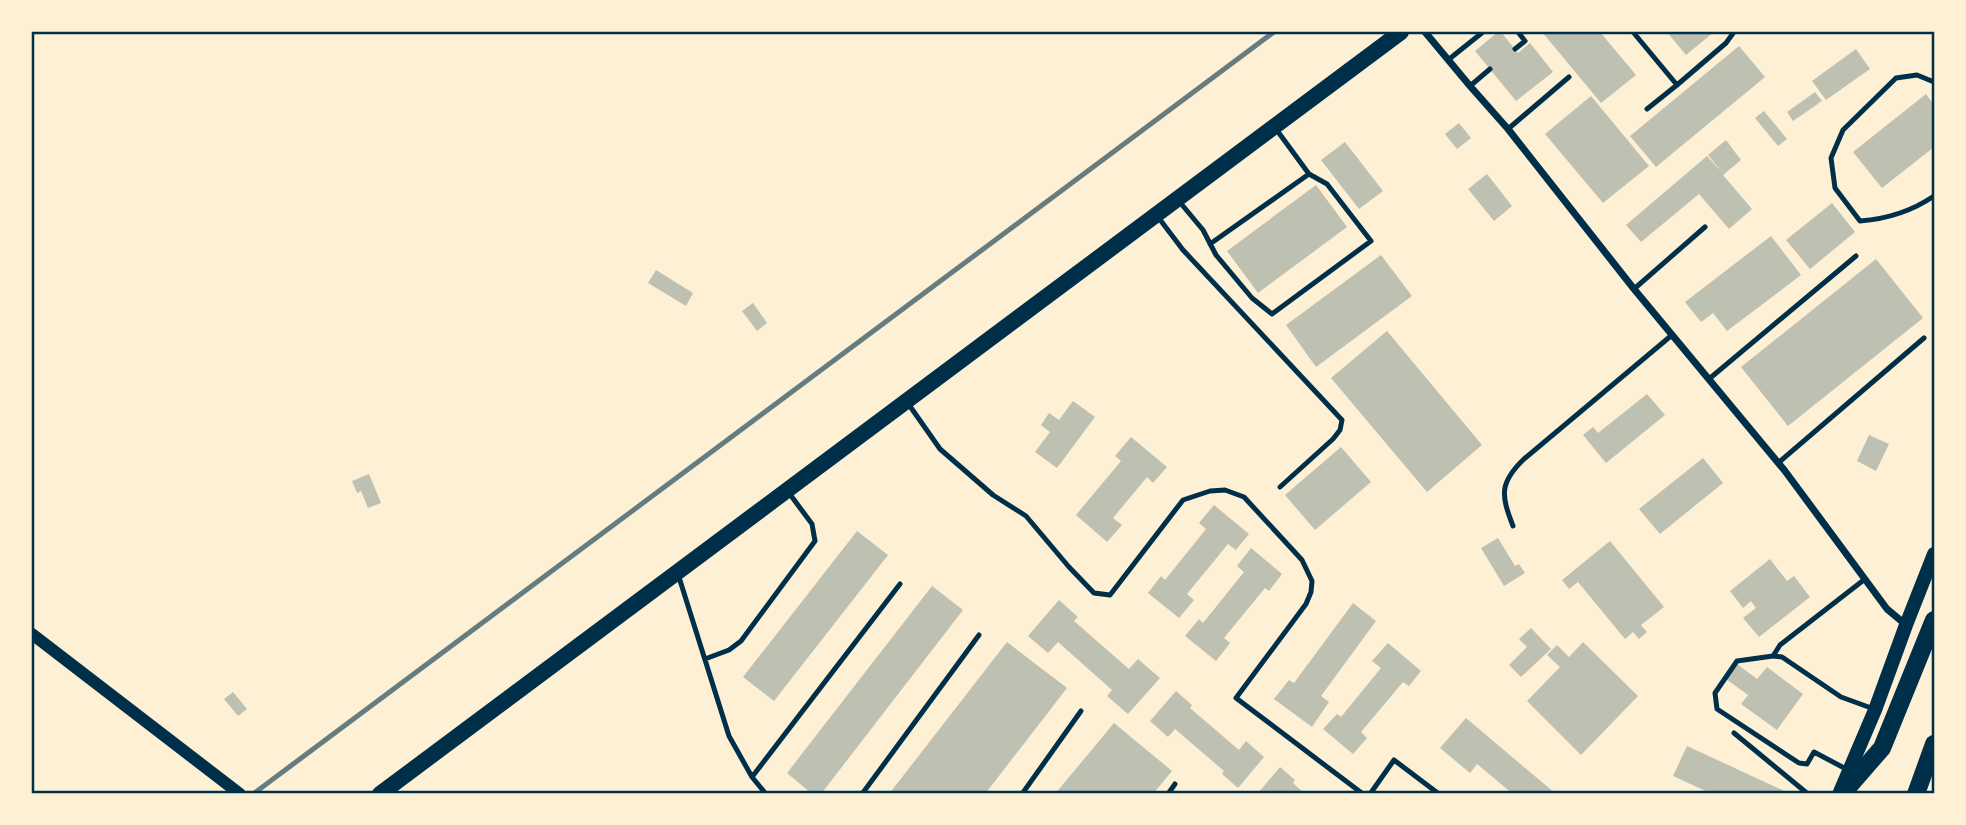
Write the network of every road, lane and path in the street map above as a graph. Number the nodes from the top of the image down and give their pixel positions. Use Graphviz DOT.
graph roads {
  1 [pos="1401,32"];
  2 [pos="1425,32"];
  3 [pos="1483,32"];
  4 [pos="1518,32"];
  5 [pos="1633,32"];
  6 [pos="1734,32"];
  7 [pos="1515,49"];
  8 [pos="1448,60"];
  9 [pos="1490,69"];
  10 [pos="1569,77"];
  11 [pos="1934,82"];
  12 [pos="1677,85"];
  13 [pos="1470,86"];
  14 [pos="1647,109"];
  15 [pos="1274,127"];
  16 [pos="1508,129"];
  17 [pos="1310,174"];
  18 [pos="1934,196"];
  19 [pos="1177,199"];
  20 [pos="1156,215"];
  21 [pos="1704,227"];
  22 [pos="1210,244"];
  23 [pos="1857,256"];
  24 [pos="1634,289"];
  25 [pos="1672,335"];
  26 [pos="1924,338"];
  27 [pos="1709,379"];
  28 [pos="907,401"];
  29 [pos="1777,463"];
  30 [pos="1280,487"];
  31 [pos="786,490"];
  32 [pos="1513,526"];
  33 [pos="1934,554"];
  34 [pos="677,571"];
  35 [pos="1865,579"];
  36 [pos="900,584"];
  37 [pos="1934,620"];
  38 [pos="1906,625"];
  39 [pos="32,634"];
  40 [pos="979,635"];
  41 [pos="1773,656"];
  42 [pos="705,659"];
  43 [pos="1875,710"];
  44 [pos="1081,711"];
  45 [pos="1734,733"];
  46 [pos="1934,744"];
  47 [pos="1848,770"];
  48 [pos="752,777"];
  49 [pos="1175,784"];
  50 [pos="240,793"];
  51 [pos="380,793"];
  52 [pos="766,793"];
  53 [pos="862,793"];
  54 [pos="1022,793"];
  55 [pos="1168,793"];
  56 [pos="1363,793"];
  57 [pos="1370,793"];
  58 [pos="1440,793"];
  59 [pos="1808,793"];
  60 [pos="1840,793"];
  61 [pos="1916,793"];
  1 -- 15 [label="main road"];
  2 -- 8 [label="street"];
  3 -- 8 [label="lane"];
  4 -- 7 [label="lane"];
  5 -- 12 [label="lane"];
  6 -- 12 [label="lane"];
  8 -- 13 [label="street"];
  9 -- 13 [label="lane"];
  10 -- 16 [label="lane"];
  11 -- 18 [label="lane"];
  12 -- 14 [label="lane"];
  13 -- 16 [label="street"];
  15 -- 17 [label="lane"];
  15 -- 19 [label="main road"];
  16 -- 24 [label="street"];
  17 -- 22 [label="lane"];
  17 -- 22 [label="lane"];
  19 -- 20 [label="main road"];
  19 -- 22 [label="lane"];
  20 -- 28 [label="main road"];
  20 -- 30 [label="lane"];
  21 -- 24 [label="lane"];
  23 -- 27 [label="lane"];
  24 -- 25 [label="street"];
  25 -- 27 [label="street"];
  25 -- 32 [label="lane"];
  26 -- 29 [label="lane"];
  27 -- 29 [label="street"];
  28 -- 31 [label="main road"];
  28 -- 56 [label="lane"];
  29 -- 35 [label="street"];
  31 -- 34 [label="main road"];
  31 -- 42 [label="lane"];
  33 -- 38 [label="main road"];
  34 -- 42 [label="lane"];
  34 -- 51 [label="main road"];
  35 -- 38 [label="street"];
  35 -- 41 [label="lane"];
  36 -- 48 [label="lane"];
  37 -- 60 [label="highway"];
  38 -- 43 [label="main road"];
  39 -- 50 [label="street"];
  40 -- 53 [label="lane"];
  41 -- 43 [label="lane"];
  41 -- 47 [label="lane"];
  42 -- 48 [label="lane"];
  43 -- 47 [label="main road"];
  44 -- 54 [label="lane"];
  45 -- 59 [label="lane"];
  46 -- 61 [label="highway"];
  47 -- 60 [label="main road"];
  48 -- 52 [label="lane"];
  49 -- 55 [label="lane"];
  57 -- 58 [label="lane"];
}
